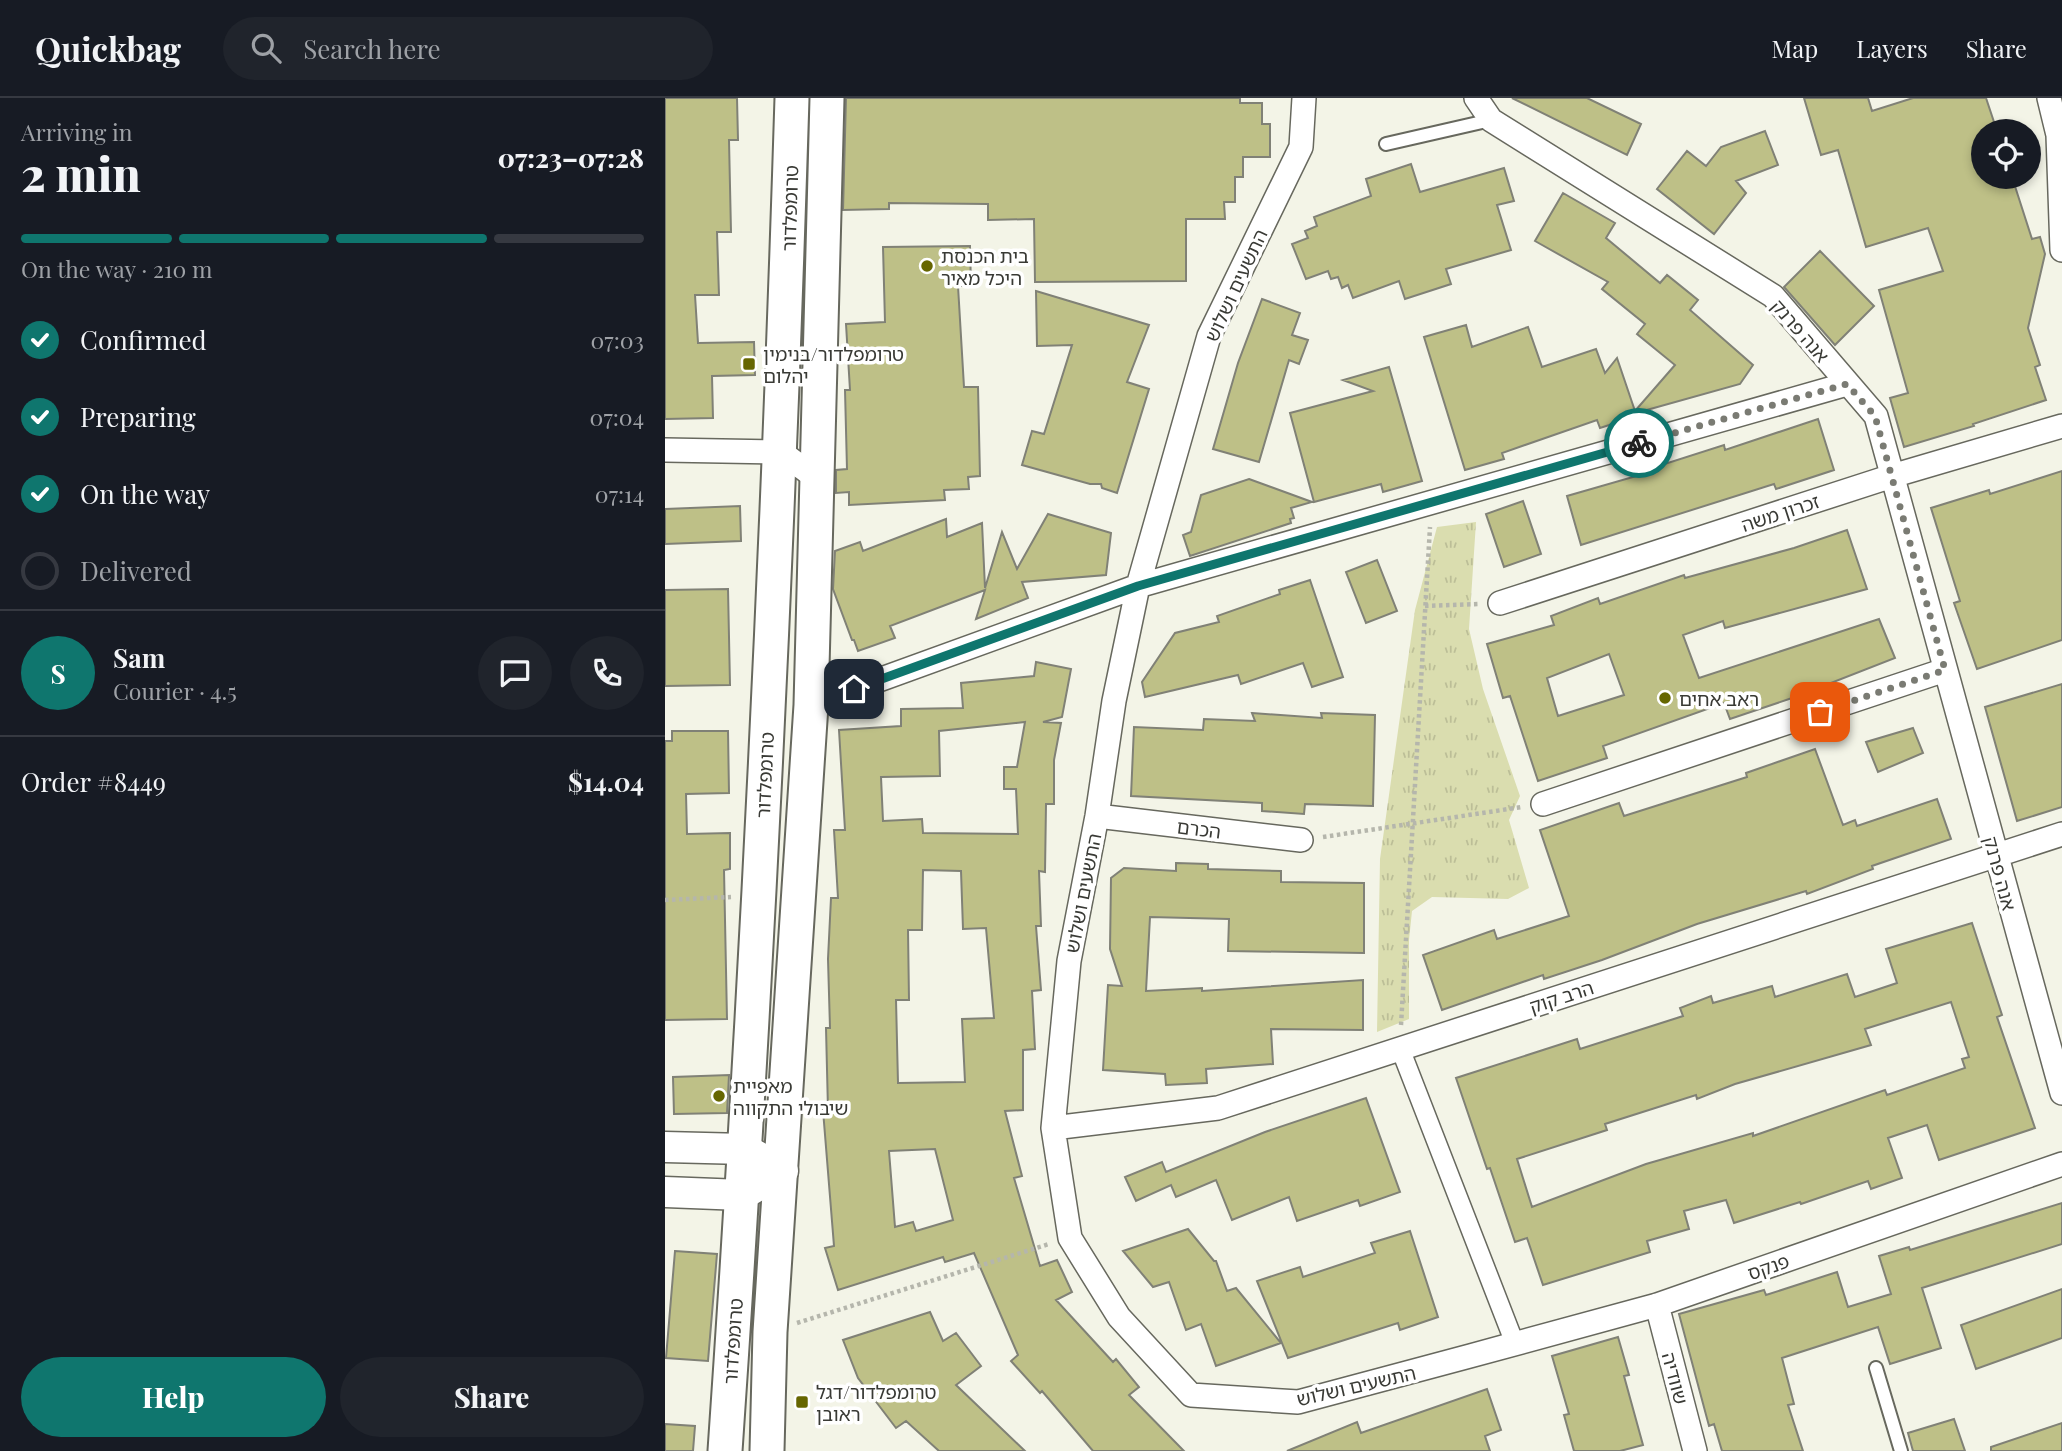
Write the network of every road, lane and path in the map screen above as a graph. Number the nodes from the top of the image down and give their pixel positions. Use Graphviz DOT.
graph roads {
  1 [pos="792,98"];
  2 [pos="827,98"];
  3 [pos="1304,98"];
  4 [pos="1476,98"];
  5 [pos="2049,98"];
  6 [pos="1491,120"];
  7 [pos="1386,144"];
  8 [pos="2062,250"];
  9 [pos="1847,384"];
  10 [pos="2062,426"];
  11 [pos="665,450"];
  12 [pos="781,452"];
  13 [pos="1892,476"];
  14 [pos="816,478"];
  15 [pos="1431,502"];
  16 [pos="1138,586"];
  17 [pos="1500,603"];
  18 [pos="1425,606"];
  19 [pos="1945,670"];
  20 [pos="854,689"];
  21 [pos="1543,804"];
  22 [pos="1097,816"];
  23 [pos="1413,824"];
  24 [pos="2062,834"];
  25 [pos="1301,840"];
  26 [pos="1996,855"];
  27 [pos="758,896"];
  28 [pos="665,900"];
  29 [pos="2057,1046"];
  30 [pos="1400,1048"];
  31 [pos="2062,1093"];
  32 [pos="1053,1128"];
  33 [pos="665,1147"];
  34 [pos="745,1149"];
  35 [pos="2062,1164"];
  36 [pos="783,1171"];
  37 [pos="665,1192"];
  38 [pos="743,1195"];
  39 [pos="1070,1238"];
  40 [pos="1657,1305"];
  41 [pos="771,1332"];
  42 [pos="1515,1344"];
  43 [pos="1470,1356"];
  44 [pos="1876,1368"];
  45 [pos="725,1451"];
  46 [pos="767,1451"];
  47 [pos="1695,1451"];
  48 [pos="1901,1451"];
  1 -- 12 [label="main road, טרומפלדור"];
  2 -- 14 [label="main road, טרומפלדור"];
  3 -- 16 [label="street, התשעים ושלוש"];
  4 -- 6 [label="street, אנה פרנק"];
  5 -- 8 [label="street"];
  6 -- 7 [label="lane"];
  6 -- 9 [label="street, אנה פרנק"];
  9 -- 13 [label="street, אנה פרנק"];
  9 -- 15 [label="street"];
  10 -- 13 [label="street, זכרון משה"];
  11 -- 12 [label="street"];
  12 -- 14 [label="street"];
  12 -- 27 [label="main road, טרומפלדור"];
  13 -- 17 [label="street, זכרון משה"];
  13 -- 19 [label="street, אנה פרנק"];
  14 -- 36 [label="main road, טרומפלדור"];
  15 -- 16 [label="street"];
  15 -- 18 [label="path"];
  16 -- 20 [label="street"];
  16 -- 22 [label="street, התשעים ושלוש"];
  17 -- 18 [label="path"];
  18 -- 23 [label="path"];
  19 -- 21 [label="street"];
  19 -- 26 [label="street, אנה פרנק"];
  21 -- 23 [label="path"];
  22 -- 25 [label="street, הכרם"];
  22 -- 32 [label="street, התשעים ושלוש"];
  23 -- 25 [label="path"];
  23 -- 30 [label="path"];
  24 -- 26 [label="street, הרב קוק"];
  26 -- 29 [label="street, אנה פרנק"];
  26 -- 30 [label="street, הרב קוק"];
  27 -- 28 [label="path"];
  27 -- 34 [label="main road, טרומפלדור"];
  29 -- 31 [label="street, אנה פרנק"];
  30 -- 32 [label="street, הרב קוק"];
  30 -- 42 [label="street"];
  32 -- 39 [label="street, התשעים ושלוש"];
  33 -- 34 [label="street"];
  34 -- 36 [label="street"];
  34 -- 38 [label="main road, טרומפלדור"];
  35 -- 40 [label="street, פנקס"];
  36 -- 38 [label="street"];
  36 -- 41 [label="main road, טרומפלדור"];
  37 -- 38 [label="street"];
  38 -- 45 [label="main road, טרומפלדור"];
  39 -- 41 [label="path"];
  39 -- 43 [label="street, התשעים ושלוש"];
  40 -- 42 [label="street, פנקס"];
  40 -- 47 [label="street, שוודיה"];
  41 -- 46 [label="main road, טרומפלדור"];
  42 -- 43 [label="street, פנקס"];
  44 -- 48 [label="lane"];
}
